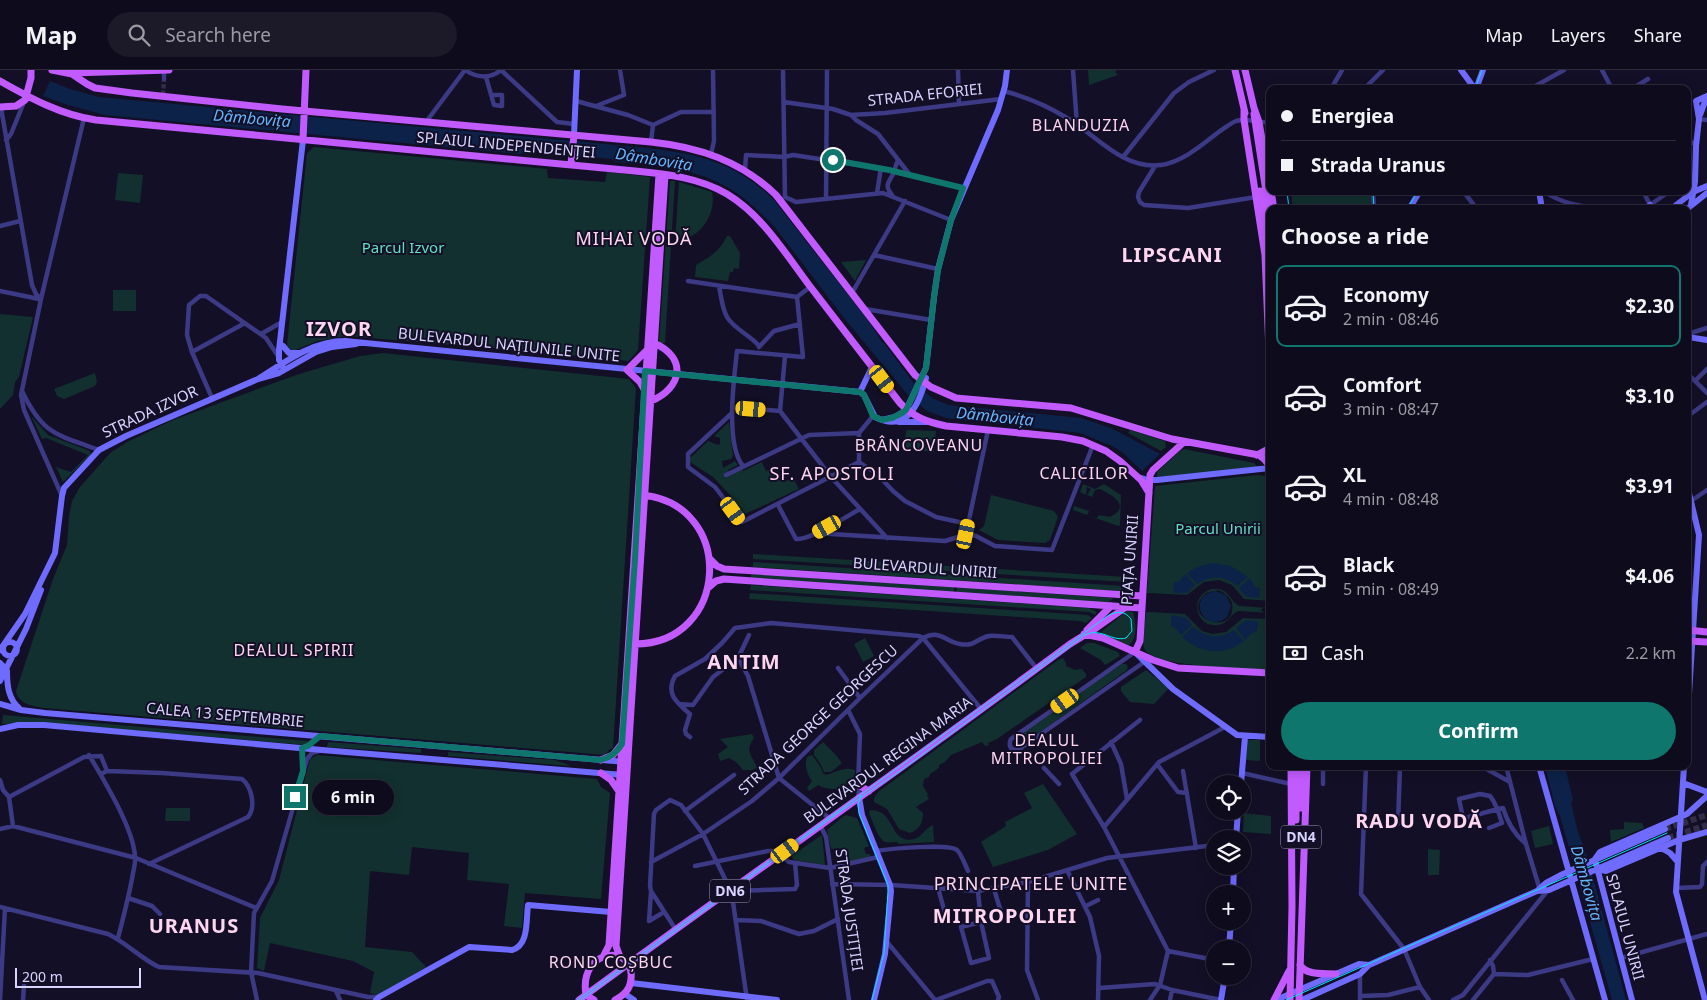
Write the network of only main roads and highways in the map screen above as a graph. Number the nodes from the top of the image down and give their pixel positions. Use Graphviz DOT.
graph roads {
  1 [pos="31,70"];
  2 [pos="52,70"];
  3 [pos="164,70"];
  4 [pos="169,70"];
  5 [pos="306,70"];
  6 [pos="577,70"];
  7 [pos="1008,70"];
  8 [pos="1235,70"];
  9 [pos="1245,70"];
  10 [pos="1461,70"];
  11 [pos="1483,70"];
  12 [pos="98,72"];
  13 [pos="70,73"];
  14 [pos="0,81"];
  15 [pos="1472,85"];
  16 [pos="1477,85"];
  17 [pos="95,88"];
  18 [pos="1707,96"];
  19 [pos="26,100"];
  20 [pos="0,108"];
  21 [pos="304,114"];
  22 [pos="1699,119"];
  23 [pos="1251,120"];
  24 [pos="574,136"];
  25 [pos="303,138"];
  26 [pos="1266,152"];
  27 [pos="571,164"];
  28 [pos="662,174"];
  29 [pos="1707,186"];
  30 [pos="1693,192"];
  31 [pos="1707,193"];
  32 [pos="1266,194"];
  33 [pos="1689,195"];
  34 [pos="1676,205"];
  35 [pos="1690,205"];
  36 [pos="1691,205"];
  37 [pos="951,220"];
  38 [pos="1266,224"];
  39 [pos="1266,273"];
  40 [pos="282,330"];
  41 [pos="365,343"];
  42 [pos="654,344"];
  43 [pos="282,346"];
  44 [pos="307,350"];
  45 [pos="646,351"];
  46 [pos="284,366"];
  47 [pos="872,367"];
  48 [pos="627,370"];
  49 [pos="649,372"];
  50 [pos="677,374"];
  51 [pos="922,384"];
  52 [pos="644,389"];
  53 [pos="860,392"];
  54 [pos="651,401"];
  55 [pos="908,412"];
  56 [pos="882,420"];
  57 [pos="896,422"];
  58 [pos="930,422"];
  59 [pos="1184,442"];
  60 [pos="1266,452"];
  61 [pos="1258,455"];
  62 [pos="1266,456"];
  63 [pos="1266,461"];
  64 [pos="1266,467"];
  65 [pos="1138,477"];
  66 [pos="1150,480"];
  67 [pos="1149,493"];
  68 [pos="642,495"];
  69 [pos="1691,512"];
  70 [pos="710,559"];
  71 [pos="46,574"];
  72 [pos="709,587"];
  73 [pos="1142,596"];
  74 [pos="1095,605"];
  75 [pos="1111,606"];
  76 [pos="1126,606"];
  77 [pos="1141,608"];
  78 [pos="1100,617"];
  79 [pos="1691,620"];
  80 [pos="1691,631"];
  81 [pos="1707,632"];
  82 [pos="1084,634"];
  83 [pos="1140,641"];
  84 [pos="1691,641"];
  85 [pos="1707,642"];
  86 [pos="633,644"];
  87 [pos="2,647"];
  88 [pos="16,652"];
  89 [pos="1135,652"];
  90 [pos="1147,659"];
  91 [pos="0,663"];
  92 [pos="1266,673"];
  93 [pos="3,675"];
  94 [pos="0,704"];
  95 [pos="21,710"];
  96 [pos="0,730"];
  97 [pos="1245,737"];
  98 [pos="1266,737"];
  99 [pos="622,744"];
  100 [pos="423,745"];
  101 [pos="442,746"];
  102 [pos="422,758"];
  103 [pos="441,760"];
  104 [pos="601,760"];
  105 [pos="624,762"];
  106 [pos="1291,770"];
  107 [pos="1296,770"];
  108 [pos="1301,770"];
  109 [pos="1307,770"];
  110 [pos="1540,770"];
  111 [pos="1684,770"];
  112 [pos="601,773"];
  113 [pos="623,775"];
  114 [pos="1242,775"];
  115 [pos="1683,783"];
  116 [pos="858,785"];
  117 [pos="618,791"];
  118 [pos="869,791"];
  119 [pos="1707,792"];
  120 [pos="1707,796"];
  121 [pos="859,798"];
  122 [pos="1680,817"];
  123 [pos="1665,829"];
  124 [pos="1707,832"];
  125 [pos="1668,838"];
  126 [pos="1679,840"];
  127 [pos="1661,848"];
  128 [pos="1592,861"];
  129 [pos="1677,861"];
  130 [pos="1595,870"];
  131 [pos="1571,871"];
  132 [pos="1606,871"];
  133 [pos="1573,880"];
  134 [pos="1600,881"];
  135 [pos="1539,890"];
  136 [pos="1292,908"];
  137 [pos="1301,908"];
  138 [pos="611,912"];
  139 [pos="603,957"];
  140 [pos="620,957"];
  141 [pos="629,964"];
  142 [pos="1291,964"];
  143 [pos="1300,965"];
  144 [pos="1369,965"];
  145 [pos="1336,974"];
  146 [pos="631,983"];
  147 [pos="1224,985"];
  148 [pos="1299,990"];
  149 [pos="625,994"];
  150 [pos="586,995"];
  151 [pos="1290,997"];
  152 [pos="378,998"];
  153 [pos="746,999"];
  154 [pos="579,1000"];
  155 [pos="594,1000"];
  156 [pos="616,1000"];
  157 [pos="634,1000"];
  158 [pos="777,1000"];
  159 [pos="874,1000"];
  160 [pos="1221,1000"];
  161 [pos="1275,1000"];
  162 [pos="1301,1000"];
  163 [pos="1605,1000"];
  164 [pos="1632,1000"];
  165 [pos="1704,1000"];
  1 -- 19 [label="main road"];
  2 -- 13 [label="main road, SPLAIUL INDEPENDENȚEI"];
  3 -- 4 [label="main road"];
  3 -- 12 [label="main road"];
  5 -- 21 [label="main road"];
  6 -- 24 [label="main road"];
  7 -- 37 [label="main road"];
  8 -- 23 [label="main road"];
  9 -- 23 [label="main road"];
  10 -- 15 [label="main road"];
  11 -- 16 [label="main road"];
  12 -- 13 [label="main road"];
  12 -- 17 [label="main road"];
  13 -- 17 [label="main road, SPLAIUL INDEPENDENȚEI"];
  14 -- 19 [label="main road, SPLAIUL INDEPENDENȚEI"];
  17 -- 21 [label="main road, SPLAIUL INDEPENDENȚEI"];
  18 -- 22 [label="main road"];
  18 -- 22 [label="main road"];
  19 -- 20 [label="main road"];
  19 -- 25 [label="main road, SPLAIUL INDEPENDENȚEI"];
  21 -- 24 [label="main road, SPLAIUL INDEPENDENȚEI"];
  21 -- 25 [label="main road"];
  22 -- 30 [label="main road"];
  23 -- 26 [label="main road"];
  23 -- 32 [label="main road"];
  23 -- 38 [label="main road"];
  23 -- 39 [label="main road"];
  24 -- 27 [label="main road"];
  24 -- 51 [label="main road, SPLAIUL INDEPENDENȚEI"];
  25 -- 27 [label="main road, SPLAIUL INDEPENDENȚEI"];
  25 -- 40 [label="main road"];
  27 -- 28 [label="main road, SPLAIUL INDEPENDENȚEI"];
  28 -- 42 [label="main road"];
  28 -- 45 [label="main road"];
  28 -- 47 [label="main road, SPLAIUL INDEPENDENȚEI"];
  29 -- 30 [label="main road"];
  30 -- 35 [label="main road"];
  31 -- 36 [label="main road"];
  33 -- 34 [label="main road"];
  37 -- 51 [label="main road"];
  37 -- 51 [label="main road"];
  40 -- 43 [label="main road"];
  40 -- 46 [label="main road"];
  41 -- 44 [label="main road, BULEVARDUL NAȚIUNILE UNITE"];
  41 -- 46 [label="main road, BULEVARDUL NAȚIUNILE UNITE"];
  41 -- 48 [label="main road, BULEVARDUL NAȚIUNILE UNITE"];
  42 -- 49 [label="main road"];
  42 -- 50 [label="main road"];
  43 -- 44 [label="main road"];
  43 -- 46 [label="main road"];
  44 -- 46 [label="main road, BULEVARDUL NAȚIUNILE UNITE"];
  45 -- 48 [label="main road"];
  45 -- 49 [label="main road"];
  46 -- 71 [label="main road, STRADA IZVOR"];
  47 -- 53 [label="main road"];
  47 -- 55 [label="main road, SPLAIUL INDEPENDENȚEI"];
  48 -- 49 [label="main road, BULEVARDUL NAȚIUNILE UNITE"];
  48 -- 52 [label="main road"];
  49 -- 50 [label="main road, BULEVARDUL NAȚIUNILE UNITE"];
  49 -- 52 [label="main road"];
  49 -- 54 [label="main road"];
  50 -- 53 [label="main road, BULEVARDUL NAȚIUNILE UNITE"];
  50 -- 54 [label="main road"];
  51 -- 55 [label="main road"];
  51 -- 59 [label="main road, SPLAIUL INDEPENDENȚEI"];
  52 -- 68 [label="main road"];
  53 -- 56 [label="main road"];
  54 -- 68 [label="main road"];
  55 -- 56 [label="main road"];
  55 -- 57 [label="main road"];
  55 -- 58 [label="main road, SPLAIUL INDEPENDENȚEI"];
  56 -- 57 [label="main road"];
  57 -- 58 [label="main road"];
  58 -- 65 [label="main road, SPLAIUL INDEPENDENȚEI"];
  59 -- 61 [label="main road, SPLAIUL INDEPENDENȚEI"];
  59 -- 66 [label="main road"];
  60 -- 61 [label="main road"];
  61 -- 62 [label="main road"];
  61 -- 63 [label="main road"];
  64 -- 66 [label="main road"];
  65 -- 66 [label="main road, SPLAIUL INDEPENDENȚEI"];
  65 -- 67 [label="main road, SPLAIUL INDEPENDENȚEI"];
  66 -- 67 [label="main road, PIAȚA UNIRII"];
  67 -- 73 [label="main road, PIAȚA UNIRII"];
  68 -- 70 [label="main road"];
  68 -- 86 [label="main road"];
  69 -- 79 [label="main road"];
  70 -- 72 [label="main road"];
  70 -- 73 [label="main road, BULEVARDUL UNIRII"];
  71 -- 87 [label="main road, STRADA IZVOR"];
  71 -- 88 [label="main road, STRADA IZVOR"];
  72 -- 74 [label="main road, BULEVARDUL UNIRII"];
  72 -- 86 [label="main road"];
  73 -- 77 [label="main road, PIAȚA UNIRII"];
  74 -- 75 [label="main road, BULEVARDUL UNIRII"];
  74 -- 78 [label="main road"];
  75 -- 76 [label="main road, BULEVARDUL UNIRII"];
  75 -- 78 [label="main road, DN6"];
  76 -- 77 [label="main road, BULEVARDUL UNIRII"];
  76 -- 82 [label="main road"];
  77 -- 83 [label="main road, PIAȚA UNIRII"];
  78 -- 82 [label="main road, DN6"];
  80 -- 81 [label="main road"];
  82 -- 89 [label="main road"];
  82 -- 118 [label="main road, BULEVARDUL REGINA MARIA / DN6"];
  83 -- 89 [label="main road, PIAȚA UNIRII"];
  83 -- 90 [label="main road, PIAȚA UNIRII"];
  84 -- 85 [label="main road"];
  86 -- 99 [label="main road"];
  86 -- 105 [label="main road"];
  87 -- 88 [label="main road"];
  87 -- 88 [label="main road"];
  88 -- 93 [label="main road, STRADA IZVOR"];
  89 -- 90 [label="main road"];
  90 -- 92 [label="main road"];
  90 -- 97 [label="main road"];
  91 -- 93 [label="main road"];
  93 -- 95 [label="main road"];
  94 -- 95 [label="main road, CALEA 13 SEPTEMBRIE"];
  95 -- 100 [label="main road, CALEA 13 SEPTEMBRIE"];
  96 -- 102 [label="main road, CALEA 13 SEPTEMBRIE"];
  97 -- 98 [label="main road"];
  97 -- 114 [label="main road"];
  99 -- 104 [label="main road"];
  99 -- 105 [label="main road"];
  100 -- 101 [label="main road, CALEA 13 SEPTEMBRIE"];
  100 -- 102 [label="main road"];
  101 -- 103 [label="main road"];
  101 -- 104 [label="main road, CALEA 13 SEPTEMBRIE"];
  102 -- 103 [label="main road, CALEA 13 SEPTEMBRIE"];
  103 -- 112 [label="main road, CALEA 13 SEPTEMBRIE"];
  104 -- 105 [label="main road, CALEA 13 SEPTEMBRIE"];
  105 -- 113 [label="main road"];
  106 -- 136 [label="main road"];
  107 -- 136 [label="main road, DN4"];
  108 -- 137 [label="main road, DN4"];
  109 -- 137 [label="main road"];
  110 -- 131 [label="main road"];
  111 -- 115 [label="main road"];
  112 -- 113 [label="main road, CALEA 13 SEPTEMBRIE"];
  112 -- 117 [label="main road"];
  113 -- 117 [label="main road"];
  113 -- 140 [label="main road"];
  115 -- 119 [label="main road"];
  115 -- 122 [label="main road"];
  116 -- 118 [label="main road"];
  117 -- 138 [label="main road"];
  118 -- 121 [label="main road, BULEVARDUL REGINA MARIA / DN6"];
  120 -- 122 [label="main road"];
  121 -- 141 [label="main road, BULEVARDUL REGINA MARIA / DN6"];
  121 -- 159 [label="main road"];
  122 -- 126 [label="main road"];
  122 -- 128 [label="main road"];
  123 -- 128 [label="main road"];
  124 -- 126 [label="main road"];
  125 -- 130 [label="main road"];
  126 -- 127 [label="main road"];
  126 -- 129 [label="main road"];
  127 -- 129 [label="main road"];
  127 -- 132 [label="main road"];
  128 -- 130 [label="main road, SPLAIUL UNIRII"];
  128 -- 131 [label="main road"];
  129 -- 165 [label="main road"];
  130 -- 132 [label="main road"];
  130 -- 133 [label="main road"];
  130 -- 134 [label="main road, SPLAIUL UNIRII"];
  131 -- 133 [label="main road"];
  131 -- 135 [label="main road"];
  132 -- 134 [label="main road"];
  133 -- 135 [label="main road"];
  133 -- 163 [label="main road"];
  134 -- 164 [label="main road, SPLAIUL UNIRII"];
  135 -- 144 [label="main road"];
  136 -- 142 [label="main road, DN4"];
  137 -- 143 [label="main road, DN4"];
  138 -- 139 [label="main road"];
  138 -- 152 [label="main road"];
  139 -- 140 [label="main road"];
  139 -- 150 [label="main road"];
  140 -- 141 [label="main road"];
  141 -- 146 [label="main road"];
  141 -- 150 [label="main road, BULEVARDUL REGINA MARIA / DN6"];
  142 -- 151 [label="main road, DN4"];
  142 -- 161 [label="main road"];
  143 -- 145 [label="main road"];
  143 -- 148 [label="main road, DN4"];
  144 -- 145 [label="main road"];
  144 -- 162 [label="main road"];
  145 -- 148 [label="main road"];
  146 -- 149 [label="main road"];
  146 -- 153 [label="main road"];
  147 -- 160 [label="main road"];
  148 -- 151 [label="main road"];
  148 -- 162 [label="main road, DN4"];
  149 -- 156 [label="main road"];
  149 -- 157 [label="main road"];
  150 -- 154 [label="main road, DN6"];
  150 -- 155 [label="main road"];
  151 -- 161 [label="main road"];
  153 -- 158 [label="main road"];
}
